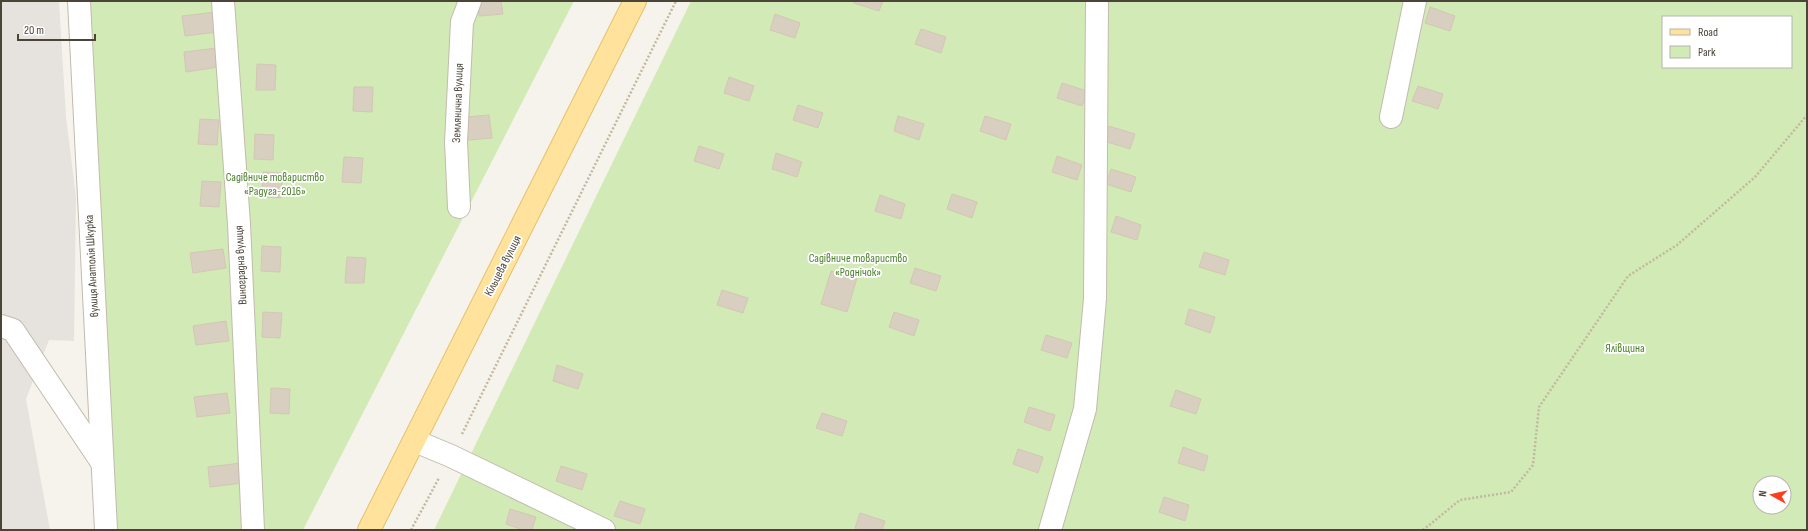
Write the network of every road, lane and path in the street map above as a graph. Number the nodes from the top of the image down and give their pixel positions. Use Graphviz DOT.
graph roads {
  1 [pos="79,1"];
  2 [pos="223,1"];
  3 [pos="470,1"];
  4 [pos="636,1"];
  5 [pos="676,1"];
  6 [pos="1097,1"];
  7 [pos="1415,1"];
  8 [pos="1807,115"];
  9 [pos="1391,117"];
  10 [pos="459,207"];
  11 [pos="1,310"];
  12 [pos="7,328"];
  13 [pos="415,441"];
  14 [pos="451,456"];
  15 [pos="102,461"];
  16 [pos="106,530"];
  17 [pos="253,530"];
  18 [pos="369,530"];
  19 [pos="411,530"];
  20 [pos="604,530"];
  21 [pos="1050,530"];
  22 [pos="1423,530"];
  1 -- 15 [label="street, вулиця Анатолія Шкурка"];
  2 -- 17 [label="street, Виноградна вулиця"];
  3 -- 10 [label="street, Землянична вулиця"];
  4 -- 13 [label="main road, Кільцева вулиця"];
  5 -- 14 [label="path"];
  6 -- 21 [label="street"];
  7 -- 9 [label="street"];
  8 -- 22 [label="path"];
  11 -- 12 [label="street"];
  12 -- 15 [label="street"];
  13 -- 14 [label="street"];
  13 -- 18 [label="main road, Кільцева вулиця"];
  14 -- 19 [label="path"];
  14 -- 20 [label="street"];
  15 -- 16 [label="street, вулиця Анатолія Шкурка"];
}
